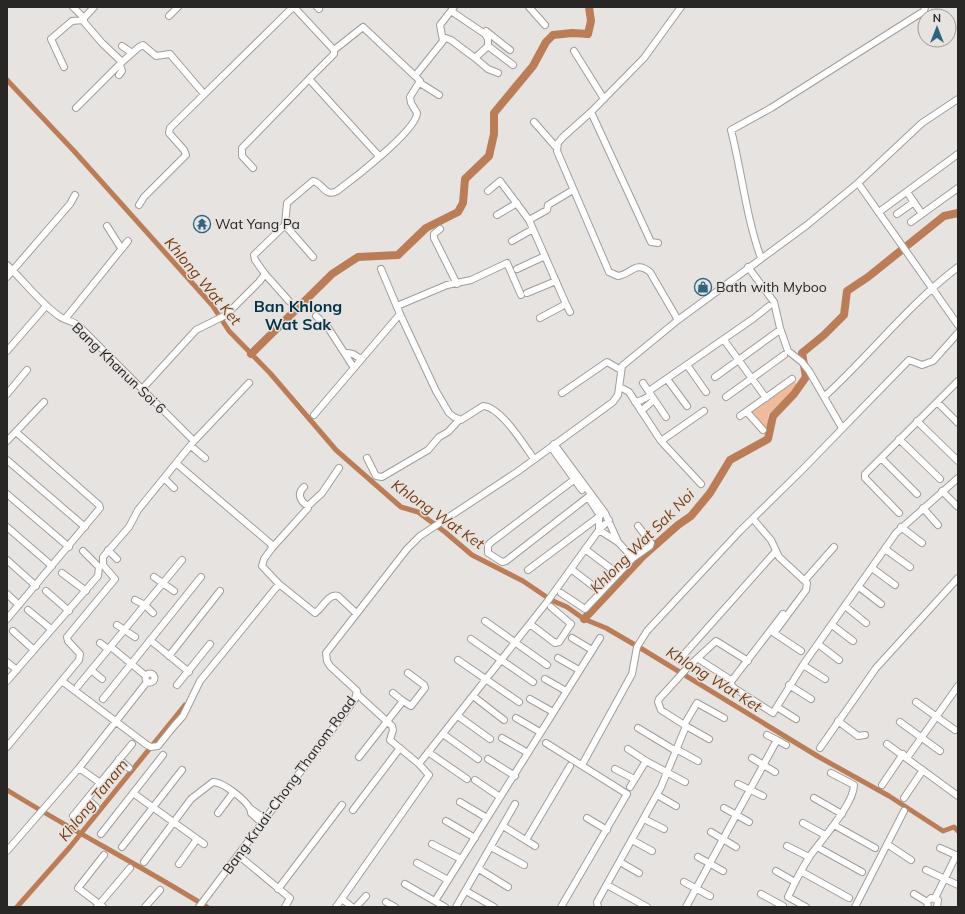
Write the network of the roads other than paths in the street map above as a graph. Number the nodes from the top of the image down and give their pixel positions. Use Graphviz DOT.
graph roads {
  1 [pos="73,7"];
  2 [pos="94,7"];
  3 [pos="178,7"];
  4 [pos="294,7"];
  5 [pos="529,7"];
  6 [pos="681,7"];
  7 [pos="925,7"];
  8 [pos="453,8"];
  9 [pos="169,16"];
  10 [pos="84,19"];
  11 [pos="545,24"];
  12 [pos="443,37"];
  13 [pos="122,46"];
  14 [pos="488,46"];
  15 [pos="334,50"];
  16 [pos="510,50"];
  17 [pos="574,51"];
  18 [pos="132,53"];
  19 [pos="475,58"];
  20 [pos="121,64"];
  21 [pos="513,65"];
  22 [pos="64,67"];
  23 [pos="498,73"];
  24 [pos="118,75"];
  25 [pos="415,76"];
  26 [pos="309,79"];
  27 [pos="420,83"];
  28 [pos="204,94"];
  29 [pos="439,96"];
  30 [pos="604,99"];
  31 [pos="958,99"];
  32 [pos="76,108"];
  33 [pos="591,112"];
  34 [pos="534,122"];
  35 [pos="556,147"];
  36 [pos="958,154"];
  37 [pos="379,156"];
  38 [pos="253,168"];
  39 [pos="858,182"];
  40 [pos="958,188"];
  41 [pos="573,190"];
  42 [pos="488,191"];
  43 [pos="907,192"];
  44 [pos="75,194"];
  45 [pos="914,202"];
  46 [pos="517,203"];
  47 [pos="139,205"];
  48 [pos="879,212"];
  49 [pos="897,214"];
  50 [pos="922,214"];
  51 [pos="498,215"];
  52 [pos="529,220"];
  53 [pos="911,222"];
  54 [pos="286,225"];
  55 [pos="107,226"];
  56 [pos="440,229"];
  57 [pos="533,230"];
  58 [pos="128,241"];
  59 [pos="512,241"];
  60 [pos="658,242"];
  61 [pos="121,248"];
  62 [pos="545,256"];
  63 [pos="313,257"];
  64 [pos="761,258"];
  65 [pos="748,267"];
  66 [pos="958,267"];
  67 [pos="10,268"];
  68 [pos="382,269"];
  69 [pos="517,269"];
  70 [pos="265,274"];
  71 [pos="7,277"];
  72 [pos="556,281"];
  73 [pos="457,284"];
  74 [pos="932,287"];
  75 [pos="289,301"];
  76 [pos="566,304"];
  77 [pos="46,306"];
  78 [pos="397,306"];
  79 [pos="769,306"];
  80 [pos="570,312"];
  81 [pos="958,312"];
  82 [pos="400,314"];
  83 [pos="316,316"];
  84 [pos="952,316"];
  85 [pos="540,318"];
  86 [pos="65,319"];
  87 [pos="678,320"];
  88 [pos="958,325"];
  89 [pos="777,332"];
  90 [pos="958,333"];
  91 [pos="724,340"];
  92 [pos="7,351"];
  93 [pos="346,353"];
  94 [pos="784,356"];
  95 [pos="361,359"];
  96 [pos="738,360"];
  97 [pos="687,365"];
  98 [pos="354,368"];
  99 [pos="27,370"];
  100 [pos="621,370"];
  101 [pos="714,377"];
  102 [pos="668,379"];
  103 [pos="751,379"];
  104 [pos="792,379"];
  105 [pos="643,382"];
  106 [pos="249,383"];
  107 [pos="957,383"];
  108 [pos="620,387"];
  109 [pos="143,388"];
  110 [pos="706,392"];
  111 [pos="562,393"];
  112 [pos="7,394"];
  113 [pos="652,395"];
  114 [pos="726,397"];
  115 [pos="824,397"];
  116 [pos="766,398"];
  117 [pos="44,402"];
  118 [pos="635,402"];
  119 [pos="936,402"];
  120 [pos="644,403"];
  121 [pos="687,406"];
  122 [pos="641,411"];
  123 [pos="704,411"];
  124 [pos="747,412"];
  125 [pos="314,415"];
  126 [pos="740,416"];
  127 [pos="666,417"];
  128 [pos="459,420"];
  129 [pos="918,421"];
  130 [pos="958,423"];
  131 [pos="842,428"];
  132 [pos="763,430"];
  133 [pos="16,432"];
  134 [pos="899,439"];
  135 [pos="7,441"];
  136 [pos="661,441"];
  137 [pos="192,444"];
  138 [pos="552,446"];
  139 [pos="205,458"];
  140 [pos="367,458"];
  141 [pos="881,458"];
  142 [pos="534,459"];
  143 [pos="7,460"];
  144 [pos="958,461"];
  145 [pos="177,464"];
  146 [pos="339,468"];
  147 [pos="574,476"];
  148 [pos="164,478"];
  149 [pos="958,478"];
  150 [pos="940,479"];
  151 [pos="701,484"];
  152 [pos="304,487"];
  153 [pos="174,488"];
  154 [pos="942,491"];
  155 [pos="7,494"];
  156 [pos="588,494"];
  157 [pos="916,494"];
  158 [pos="308,506"];
  159 [pos="958,507"];
  160 [pos="923,508"];
  161 [pos="899,513"];
  162 [pos="602,515"];
  163 [pos="753,519"];
  164 [pos="609,520"];
  165 [pos="938,525"];
  166 [pos="638,526"];
  167 [pos="7,527"];
  168 [pos="85,527"];
  169 [pos="902,527"];
  170 [pos="599,530"];
  171 [pos="618,542"];
  172 [pos="922,543"];
  173 [pos="69,547"];
  174 [pos="834,547"];
  175 [pos="272,548"];
  176 [pos="585,549"];
  177 [pos="885,549"];
  178 [pos="108,550"];
  179 [pos="83,551"];
  180 [pos="776,551"];
  181 [pos="633,558"];
  182 [pos="117,559"];
  183 [pos="7,560"];
  184 [pos="182,560"];
  185 [pos="52,566"];
  186 [pos="910,567"];
  187 [pos="872,568"];
  188 [pos="571,569"];
  189 [pos="528,570"];
  190 [pos="62,573"];
  191 [pos="618,574"];
  192 [pos="154,576"];
  193 [pos="201,576"];
  194 [pos="958,578"];
  195 [pos="805,580"];
  196 [pos="163,583"];
  197 [pos="279,584"];
  198 [pos="895,585"];
  199 [pos="36,586"];
  200 [pos="859,587"];
  201 [pos="46,591"];
  202 [pos="86,591"];
  203 [pos="174,591"];
  204 [pos="220,591"];
  205 [pos="601,592"];
  206 [pos="561,593"];
  207 [pos="7,594"];
  208 [pos="135,600"];
  209 [pos="881,604"];
  210 [pos="19,605"];
  211 [pos="145,605"];
  212 [pos="549,605"];
  213 [pos="846,606"];
  214 [pos="28,610"];
  215 [pos="69,611"];
  216 [pos="153,613"];
  217 [pos="356,613"];
  218 [pos="783,614"];
  219 [pos="7,619"];
  220 [pos="485,621"];
  221 [pos="866,623"];
  222 [pos="530,624"];
  223 [pos="117,625"];
  224 [pos="832,625"];
  225 [pos="51,629"];
  226 [pos="124,629"];
  227 [pos="13,632"];
  228 [pos="135,638"];
  229 [pos="572,638"];
  230 [pos="600,638"];
  231 [pos="150,640"];
  232 [pos="471,640"];
  233 [pos="853,641"];
  234 [pos="515,642"];
  235 [pos="100,643"];
  236 [pos="210,644"];
  237 [pos="818,644"];
  238 [pos="110,648"];
  239 [pos="34,650"];
  240 [pos="592,650"];
  241 [pos="801,651"];
  242 [pos="169,656"];
  243 [pos="558,658"];
  244 [pos="458,660"];
  245 [pos="502,660"];
  246 [pos="679,660"];
  247 [pos="700,660"];
  248 [pos="839,660"];
  249 [pos="748,661"];
  250 [pos="7,662"];
  251 [pos="132,663"];
  252 [pos="547,664"];
  253 [pos="803,665"];
  254 [pos="16,670"];
  255 [pos="91,670"];
  256 [pos="579,670"];
  257 [pos="189,672"];
  258 [pos="408,673"];
  259 [pos="825,678"];
  260 [pos="102,679"];
  261 [pos="545,679"];
  262 [pos="486,680"];
  263 [pos="731,680"];
  264 [pos="62,681"];
  265 [pos="7,682"];
  266 [pos="533,682"];
  267 [pos="177,685"];
  268 [pos="789,685"];
  269 [pos="78,686"];
  270 [pos="958,686"];
  271 [pos="566,691"];
  272 [pos="393,693"];
  273 [pos="357,694"];
  274 [pos="473,696"];
  275 [pos="102,699"];
  276 [pos="530,699"];
  277 [pos="811,699"];
  278 [pos="403,702"];
  279 [pos="519,702"];
  280 [pos="916,702"];
  281 [pos="777,707"];
  282 [pos="553,712"];
  283 [pos="458,716"];
  284 [pos="936,716"];
  285 [pos="516,718"];
  286 [pos="724,718"];
  287 [pos="796,719"];
  288 [pos="504,720"];
  289 [pos="387,721"];
  290 [pos="838,721"];
  291 [pos="115,722"];
  292 [pos="900,722"];
  293 [pos="685,725"];
  294 [pos="638,728"];
  295 [pos="955,730"];
  296 [pos="540,732"];
  297 [pos="443,734"];
  298 [pos="767,735"];
  299 [pos="865,735"];
  300 [pos="921,737"];
  301 [pos="502,738"];
  302 [pos="490,739"];
  303 [pos="709,739"];
  304 [pos="777,740"];
  305 [pos="546,743"];
  306 [pos="132,744"];
  307 [pos="886,744"];
  308 [pos="786,745"];
  309 [pos="7,747"];
  310 [pos="400,748"];
  311 [pos="820,748"];
  312 [pos="628,749"];
  313 [pos="676,750"];
  314 [pos="940,751"];
  315 [pos="428,752"];
  316 [pos="528,753"];
  317 [pos="163,755"];
  318 [pos="905,756"];
  319 [pos="359,757"];
  320 [pos="752,758"];
  321 [pos="119,759"];
  322 [pos="478,759"];
  323 [pos="488,759"];
  324 [pos="422,760"];
  325 [pos="646,761"];
  326 [pos="698,761"];
  327 [pos="582,765"];
  328 [pos="763,765"];
  329 [pos="570,766"];
  330 [pos="79,768"];
  331 [pos="129,768"];
  332 [pos="615,768"];
  333 [pos="182,770"];
  334 [pos="923,770"];
  335 [pos="776,772"];
  336 [pos="831,773"];
  337 [pos="667,774"];
  338 [pos="515,776"];
  339 [pos="467,779"];
  340 [pos="634,779"];
  341 [pos="475,780"];
  342 [pos="99,782"];
  343 [pos="685,782"];
  344 [pos="738,784"];
  345 [pos="882,785"];
  346 [pos="630,787"];
  347 [pos="750,790"];
  348 [pos="134,793"];
  349 [pos="233,793"];
  350 [pos="500,796"];
  351 [pos="657,796"];
  352 [pos="762,796"];
  353 [pos="958,796"];
  354 [pos="814,798"];
  355 [pos="904,798"];
  356 [pos="87,799"];
  357 [pos="460,802"];
  358 [pos="515,804"];
  359 [pos="342,805"];
  360 [pos="676,806"];
  361 [pos="96,807"];
  362 [pos="153,807"];
  363 [pos="724,808"];
  364 [pos="353,810"];
  365 [pos="904,811"];
  366 [pos="218,813"];
  367 [pos="842,814"];
  368 [pos="736,815"];
  369 [pos="73,816"];
  370 [pos="487,818"];
  371 [pos="587,818"];
  372 [pos="644,819"];
  373 [pos="264,821"];
  374 [pos="446,821"];
  375 [pos="749,822"];
  376 [pos="173,823"];
  377 [pos="803,823"];
  378 [pos="834,825"];
  379 [pos="503,826"];
  380 [pos="664,829"];
  381 [pos="607,830"];
  382 [pos="711,832"];
  383 [pos="101,834"];
  384 [pos="826,835"];
  385 [pos="475,838"];
  386 [pos="196,839"];
  387 [pos="723,839"];
  388 [pos="526,840"];
  389 [pos="632,840"];
  390 [pos="204,844"];
  391 [pos="432,844"];
  392 [pos="887,844"];
  393 [pos="535,846"];
  394 [pos="787,846"];
  395 [pos="122,847"];
  396 [pos="491,847"];
  397 [pos="736,847"];
  398 [pos="817,847"];
  399 [pos="875,848"];
  400 [pos="940,848"];
  401 [pos="7,851"];
  402 [pos="652,851"];
  403 [pos="104,855"];
  404 [pos="238,856"];
  405 [pos="957,856"];
  406 [pos="698,857"];
  407 [pos="809,858"];
  408 [pos="461,859"];
  409 [pos="911,860"];
  410 [pos="144,862"];
  411 [pos="620,862"];
  412 [pos="417,863"];
  413 [pos="179,864"];
  414 [pos="710,864"];
  415 [pos="524,866"];
  416 [pos="130,868"];
  417 [pos="479,869"];
  418 [pos="926,870"];
  419 [pos="723,871"];
  420 [pos="776,871"];
  421 [pos="802,872"];
  422 [pos="862,872"];
  423 [pos="639,873"];
  424 [pos="945,878"];
  425 [pos="448,880"];
  426 [pos="684,882"];
  427 [pos="795,882"];
  428 [pos="405,884"];
  429 [pos="607,885"];
  430 [pos="958,885"];
  431 [pos="508,887"];
  432 [pos="696,888"];
  433 [pos="278,889"];
  434 [pos="160,890"];
  435 [pos="466,891"];
  436 [pos="761,894"];
  437 [pos="914,894"];
  438 [pos="366,896"];
  439 [pos="710,896"];
  440 [pos="788,897"];
  441 [pos="849,898"];
  442 [pos="935,898"];
  443 [pos="342,900"];
  444 [pos="435,901"];
  445 [pos="386,902"];
  446 [pos="928,904"];
  447 [pos="100,906"];
  448 [pos="782,906"];
  449 [pos="145,907"];
  450 [pos="199,907"];
  451 [pos="285,907"];
  452 [pos="336,907"];
  453 [pos="352,907"];
  454 [pos="356,907"];
  455 [pos="395,907"];
  456 [pos="445,907"];
  457 [pos="456,907"];
  458 [pos="494,907"];
  459 [pos="561,907"];
  460 [pos="598,907"];
  461 [pos="647,907"];
  462 [pos="686,907"];
  463 [pos="806,907"];
  464 [pos="855,907"];
  465 [pos="938,907"];
  1 -- 10 [label="street"];
  2 -- 10 [label="street"];
  3 -- 9 [label="street"];
  4 -- 15 [label="street"];
  4 -- 28 [label="street"];
  5 -- 11 [label="street"];
  6 -- 30 [label="street"];
  7 -- 64 [label="street"];
  8 -- 12 [label="street"];
  8 -- 14 [label="street"];
  8 -- 16 [label="street"];
  10 -- 20 [label="street"];
  10 -- 22 [label="street"];
  12 -- 19 [label="street"];
  12 -- 25 [label="street"];
  13 -- 18 [label="street"];
  14 -- 19 [label="street"];
  14 -- 21 [label="street"];
  15 -- 25 [label="street"];
  15 -- 26 [label="street"];
  17 -- 30 [label="street"];
  18 -- 20 [label="street"];
  18 -- 28 [label="street"];
  19 -- 23 [label="street"];
  20 -- 24 [label="street"];
  20 -- 32 [label="street"];
  25 -- 27 [label="street"];
  26 -- 37 [label="street"];
  26 -- 38 [label="street"];
  27 -- 29 [label="street"];
  27 -- 37 [label="street"];
  28 -- 47 [label="street"];
  30 -- 33 [label="street"];
  31 -- 39 [label="street"];
  33 -- 35 [label="street"];
  33 -- 60 [label="street"];
  34 -- 35 [label="street"];
  35 -- 41 [label="street"];
  36 -- 43 [label="street"];
  37 -- 54 [label="street"];
  39 -- 48 [label="street"];
  39 -- 64 [label="street"];
  40 -- 50 [label="street"];
  41 -- 52 [label="street"];
  41 -- 87 [label="street"];
  42 -- 46 [label="street"];
  43 -- 45 [label="street"];
  43 -- 48 [label="street"];
  44 -- 67 [label="street"];
  45 -- 49 [label="street"];
  45 -- 50 [label="street"];
  46 -- 51 [label="street"];
  46 -- 52 [label="street"];
  48 -- 74 [label="street"];
  50 -- 53 [label="street"];
  52 -- 57 [label="street"];
  54 -- 63 [label="street"];
  54 -- 70 [label="street"];
  55 -- 61 [label="street"];
  56 -- 73 [label="street"];
  57 -- 59 [label="street"];
  57 -- 62 [label="street"];
  58 -- 61 [label="street"];
  61 -- 86 [label="street"];
  62 -- 69 [label="street"];
  62 -- 72 [label="street"];
  64 -- 65 [label="street"];
  65 -- 87 [label="street"];
  65 -- 115 [label="street"];
  66 -- 74 [label="street"];
  67 -- 71 [label="street"];
  67 -- 77 [label="street, Bang Khanun Soi 6"];
  68 -- 78 [label="street"];
  70 -- 75 [label="street"];
  70 -- 109 [label="street"];
  72 -- 73 [label="street"];
  72 -- 76 [label="street"];
  73 -- 78 [label="street"];
  74 -- 84 [label="street"];
  74 -- 115 [label="street"];
  76 -- 80 [label="street"];
  76 -- 85 [label="street"];
  77 -- 86 [label="street, Bang Khanun Soi 6"];
  77 -- 92 [label="street"];
  78 -- 82 [label="street"];
  79 -- 91 [label="street"];
  81 -- 84 [label="street"];
  82 -- 95 [label="street"];
  82 -- 128 [label="street"];
  83 -- 93 [label="street"];
  84 -- 88 [label="street"];
  86 -- 109 [label="street, Bang Khanun Soi 6"];
  87 -- 100 [label="street"];
  89 -- 96 [label="street"];
  90 -- 131 [label="street"];
  91 -- 96 [label="street"];
  91 -- 97 [label="street"];
  93 -- 95 [label="street"];
  93 -- 98 [label="street"];
  94 -- 103 [label="street"];
  95 -- 98 [label="street"];
  96 -- 101 [label="street"];
  96 -- 103 [label="street"];
  97 -- 102 [label="street"];
  97 -- 110 [label="street"];
  98 -- 125 [label="street"];
  99 -- 112 [label="street"];
  100 -- 108 [label="street, Bang Kruai-Chong Thanom Road"];
  100 -- 111 [label="street"];
  102 -- 113 [label="street"];
  102 -- 121 [label="street"];
  103 -- 114 [label="street"];
  103 -- 116 [label="street"];
  104 -- 116 [label="street"];
  105 -- 113 [label="street"];
  106 -- 137 [label="street"];
  107 -- 119 [label="street"];
  108 -- 118 [label="street"];
  108 -- 138 [label="street, Bang Kruai-Chong Thanom Road"];
  109 -- 137 [label="street, Bang Khanun Soi 6"];
  113 -- 120 [label="street"];
  113 -- 127 [label="street"];
  115 -- 131 [label="street"];
  116 -- 124 [label="street"];
  117 -- 133 [label="street"];
  118 -- 120 [label="street"];
  118 -- 122 [label="street"];
  119 -- 129 [label="street"];
  119 -- 130 [label="street"];
  120 -- 122 [label="street"];
  122 -- 136 [label="street"];
  123 -- 136 [label="street"];
  124 -- 126 [label="street"];
  124 -- 132 [label="street"];
  128 -- 140 [label="street"];
  128 -- 142 [label="street"];
  129 -- 134 [label="street"];
  129 -- 144 [label="street"];
  131 -- 163 [label="street"];
  133 -- 135 [label="street"];
  133 -- 168 [label="street"];
  134 -- 141 [label="street"];
  134 -- 150 [label="street"];
  136 -- 151 [label="street"];
  137 -- 139 [label="street, Bang Khanun Soi 6"];
  137 -- 145 [label="street"];
  138 -- 142 [label="street, Bang Kruai-Chong Thanom Road"];
  138 -- 147 [label="street"];
  141 -- 157 [label="street"];
  141 -- 161 [label="street"];
  142 -- 217 [label="street, Bang Kruai-Chong Thanom Road"];
  143 -- 168 [label="street"];
  145 -- 148 [label="street"];
  145 -- 175 [label="street"];
  146 -- 158 [label="street"];
  147 -- 156 [label="street"];
  147 -- 156 [label="street"];
  148 -- 153 [label="street"];
  148 -- 178 [label="street"];
  149 -- 154 [label="street"];
  152 -- 158 [label="street"];
  154 -- 159 [label="street"];
  154 -- 160 [label="street"];
  155 -- 173 [label="street"];
  156 -- 162 [label="street"];
  158 -- 175 [label="street"];
  160 -- 165 [label="street"];
  160 -- 169 [label="street"];
  162 -- 164 [label="street"];
  162 -- 170 [label="street"];
  162 -- 189 [label="street"];
  163 -- 180 [label="street"];
  163 -- 327 [label="street"];
  164 -- 170 [label="street"];
  164 -- 171 [label="street"];
  166 -- 181 [label="street"];
  167 -- 185 [label="street"];
  168 -- 173 [label="street"];
  169 -- 172 [label="street"];
  169 -- 177 [label="street"];
  170 -- 171 [label="street"];
  170 -- 176 [label="street"];
  171 -- 181 [label="street"];
  173 -- 185 [label="street"];
  174 -- 195 [label="street"];
  175 -- 197 [label="street"];
  176 -- 188 [label="street"];
  176 -- 191 [label="street"];
  177 -- 186 [label="street"];
  177 -- 187 [label="street"];
  178 -- 182 [label="street"];
  178 -- 264 [label="street"];
  179 -- 202 [label="street"];
  180 -- 195 [label="street"];
  180 -- 246 [label="street"];
  181 -- 191 [label="street"];
  183 -- 199 [label="street"];
  184 -- 196 [label="street"];
  185 -- 199 [label="street"];
  187 -- 198 [label="street"];
  187 -- 200 [label="street"];
  188 -- 205 [label="street"];
  188 -- 212 [label="street"];
  190 -- 202 [label="street"];
  191 -- 205 [label="street"];
  192 -- 196 [label="street"];
  193 -- 231 [label="street"];
  194 -- 290 [label="street"];
  195 -- 241 [label="street"];
  196 -- 203 [label="street"];
  196 -- 211 [label="street"];
  197 -- 217 [label="street"];
  197 -- 291 [label="street"];
  199 -- 210 [label="street"];
  200 -- 209 [label="street"];
  200 -- 213 [label="street"];
  201 -- 215 [label="street"];
  202 -- 215 [label="street"];
  204 -- 242 [label="street"];
  205 -- 206 [label="street"];
  207 -- 210 [label="street"];
  208 -- 211 [label="street"];
  210 -- 219 [label="street"];
  211 -- 216 [label="street"];
  211 -- 226 [label="street"];
  212 -- 222 [label="street"];
  212 -- 222 [label="street"];
  213 -- 221 [label="street"];
  213 -- 224 [label="street"];
  214 -- 225 [label="street"];
  215 -- 225 [label="street"];
  217 -- 273 [label="street, Bang Kruai-Chong Thanom Road"];
  218 -- 249 [label="street"];
  220 -- 234 [label="street"];
  222 -- 234 [label="street"];
  223 -- 226 [label="street"];
  224 -- 233 [label="street"];
  224 -- 237 [label="street"];
  225 -- 239 [label="street"];
  226 -- 228 [label="street"];
  226 -- 238 [label="street"];
  227 -- 239 [label="street"];
  229 -- 240 [label="street"];
  230 -- 240 [label="street"];
  231 -- 242 [label="street"];
  231 -- 251 [label="street"];
  232 -- 245 [label="street"];
  234 -- 245 [label="street"];
  234 -- 252 [label="street"];
  235 -- 238 [label="street"];
  236 -- 257 [label="street"];
  237 -- 248 [label="street"];
  237 -- 253 [label="street"];
  238 -- 251 [label="street"];
  238 -- 255 [label="street"];
  239 -- 254 [label="street"];
  240 -- 256 [label="street"];
  242 -- 257 [label="street"];
  243 -- 256 [label="street"];
  244 -- 262 [label="street"];
  245 -- 262 [label="street"];
  245 -- 266 [label="street"];
  247 -- 263 [label="street"];
  249 -- 263 [label="street"];
  249 -- 293 [label="street"];
  250 -- 254 [label="street"];
  251 -- 275 [label="street"];
  251 -- 291 [label="street"];
  253 -- 259 [label="street"];
  253 -- 268 [label="street"];
  254 -- 265 [label="street"];
  255 -- 260 [label="street"];
  255 -- 269 [label="street"];
  256 -- 271 [label="street"];
  257 -- 267 [label="street"];
  258 -- 278 [label="street"];
  261 -- 271 [label="street"];
  262 -- 274 [label="street"];
  262 -- 279 [label="street"];
  263 -- 281 [label="street"];
  264 -- 291 [label="street"];
  264 -- 309 [label="street"];
  268 -- 277 [label="street"];
  268 -- 281 [label="street"];
  270 -- 284 [label="street"];
  271 -- 282 [label="street"];
  272 -- 278 [label="street"];
  273 -- 289 [label="street"];
  273 -- 373 [label="street, Bang Kruai-Chong Thanom Road"];
  274 -- 283 [label="street"];
  274 -- 288 [label="street"];
  276 -- 282 [label="street"];
  278 -- 289 [label="street"];
  280 -- 284 [label="street"];
  281 -- 287 [label="street"];
  282 -- 296 [label="street"];
  283 -- 297 [label="street"];
  283 -- 302 [label="street"];
  284 -- 295 [label="street"];
  284 -- 300 [label="street"];
  285 -- 296 [label="street"];
  286 -- 293 [label="street"];
  289 -- 310 [label="street"];
  289 -- 319 [label="street"];
  290 -- 299 [label="street"];
  290 -- 311 [label="street"];
  291 -- 330 [label="street"];
  292 -- 300 [label="street"];
  293 -- 303 [label="street"];
  293 -- 313 [label="street"];
  294 -- 313 [label="street"];
  296 -- 316 [label="street"];
  297 -- 315 [label="street"];
  297 -- 322 [label="street"];
  298 -- 304 [label="street"];
  300 -- 314 [label="street"];
  300 -- 318 [label="street"];
  301 -- 316 [label="street"];
  304 -- 308 [label="street"];
  304 -- 328 [label="street"];
  305 -- 327 [label="street"];
  306 -- 321 [label="street"];
  307 -- 318 [label="street"];
  310 -- 364 [label="street"];
  310 -- 443 [label="street"];
  312 -- 325 [label="street"];
  313 -- 326 [label="street"];
  313 -- 337 [label="street"];
  315 -- 324 [label="street"];
  315 -- 339 [label="street"];
  316 -- 338 [label="street"];
  317 -- 348 [label="street"];
  318 -- 334 [label="street"];
  318 -- 345 [label="street"];
  320 -- 328 [label="street"];
  321 -- 331 [label="street"];
  321 -- 342 [label="street"];
  323 -- 338 [label="street"];
  325 -- 337 [label="street"];
  325 -- 340 [label="street"];
  327 -- 381 [label="street"];
  328 -- 335 [label="street"];
  328 -- 347 [label="street"];
  329 -- 388 [label="street"];
  330 -- 342 [label="street"];
  330 -- 401 [label="street"];
  332 -- 340 [label="street"];
  333 -- 362 [label="street"];
  334 -- 353 [label="street"];
  334 -- 355 [label="street"];
  336 -- 367 [label="street"];
  337 -- 343 [label="street"];
  337 -- 351 [label="street"];
  338 -- 350 [label="street"];
  340 -- 346 [label="street"];
  341 -- 350 [label="street"];
  342 -- 356 [label="street"];
  344 -- 347 [label="street"];
  347 -- 352 [label="street"];
  347 -- 368 [label="street"];
  348 -- 362 [label="street"];
  348 -- 383 [label="street"];
  349 -- 366 [label="street"];
  349 -- 373 [label="street"];
  349 -- 376 [label="street"];
  350 -- 370 [label="street"];
  351 -- 360 [label="street"];
  351 -- 372 [label="street"];
  354 -- 367 [label="street"];
  356 -- 361 [label="street"];
  356 -- 369 [label="street"];
  357 -- 370 [label="street"];
  358 -- 379 [label="street"];
  359 -- 433 [label="street"];
  362 -- 376 [label="street"];
  362 -- 395 [label="street"];
  363 -- 368 [label="street"];
  365 -- 392 [label="street"];
  367 -- 378 [label="street"];
  368 -- 375 [label="street"];
  368 -- 387 [label="street"];
  370 -- 385 [label="street"];
  371 -- 381 [label="street"];
  372 -- 380 [label="street"];
  372 -- 389 [label="street"];
  373 -- 404 [label="street, Bang Kruai-Chong Thanom Road"];
  374 -- 385 [label="street"];
  376 -- 386 [label="street"];
  376 -- 410 [label="street"];
  377 -- 384 [label="street"];
  378 -- 384 [label="street"];
  378 -- 399 [label="street"];
  379 -- 388 [label="street"];
  379 -- 396 [label="street"];
  381 -- 459 [label="street"];
  382 -- 387 [label="street"];
  384 -- 398 [label="street"];
  385 -- 408 [label="street"];
  386 -- 390 [label="street"];
  386 -- 413 [label="street"];
  387 -- 397 [label="street"];
  387 -- 414 [label="street"];
  388 -- 393 [label="street"];
  389 -- 402 [label="street"];
  389 -- 411 [label="street"];
  391 -- 408 [label="street"];
  392 -- 409 [label="street"];
  392 -- 464 [label="street"];
  394 -- 407 [label="street"];
  396 -- 415 [label="street"];
  396 -- 417 [label="street"];
  398 -- 407 [label="street"];
  398 -- 422 [label="street"];
  400 -- 405 [label="street"];
  403 -- 447 [label="street"];
  404 -- 433 [label="street"];
  404 -- 450 [label="street, Bang Kruai-Chong Thanom Road"];
  405 -- 424 [label="street"];
  406 -- 414 [label="street"];
  407 -- 421 [label="street"];
  408 -- 425 [label="street"];
  411 -- 423 [label="street"];
  411 -- 429 [label="street"];
  412 -- 425 [label="street"];
  414 -- 419 [label="street"];
  414 -- 432 [label="street"];
  416 -- 447 [label="street"];
  417 -- 431 [label="street"];
  417 -- 435 [label="street"];
  418 -- 424 [label="street"];
  420 -- 427 [label="street"];
  421 -- 427 [label="street"];
  421 -- 441 [label="street"];
  424 -- 430 [label="street"];
  424 -- 442 [label="street"];
  425 -- 444 [label="street"];
  426 -- 432 [label="street"];
  427 -- 440 [label="street"];
  428 -- 444 [label="street"];
  429 -- 460 [label="street"];
  429 -- 461 [label="street"];
  432 -- 439 [label="street"];
  432 -- 462 [label="street"];
  433 -- 451 [label="street"];
  434 -- 449 [label="street"];
  435 -- 457 [label="street"];
  435 -- 458 [label="street"];
  436 -- 448 [label="street"];
  437 -- 446 [label="street"];
  438 -- 454 [label="street"];
  440 -- 448 [label="street"];
  440 -- 463 [label="street"];
  442 -- 446 [label="street"];
  442 -- 465 [label="street"];
  443 -- 452 [label="street"];
  443 -- 453 [label="street"];
  444 -- 456 [label="street"];
  445 -- 455 [label="street"];
}
